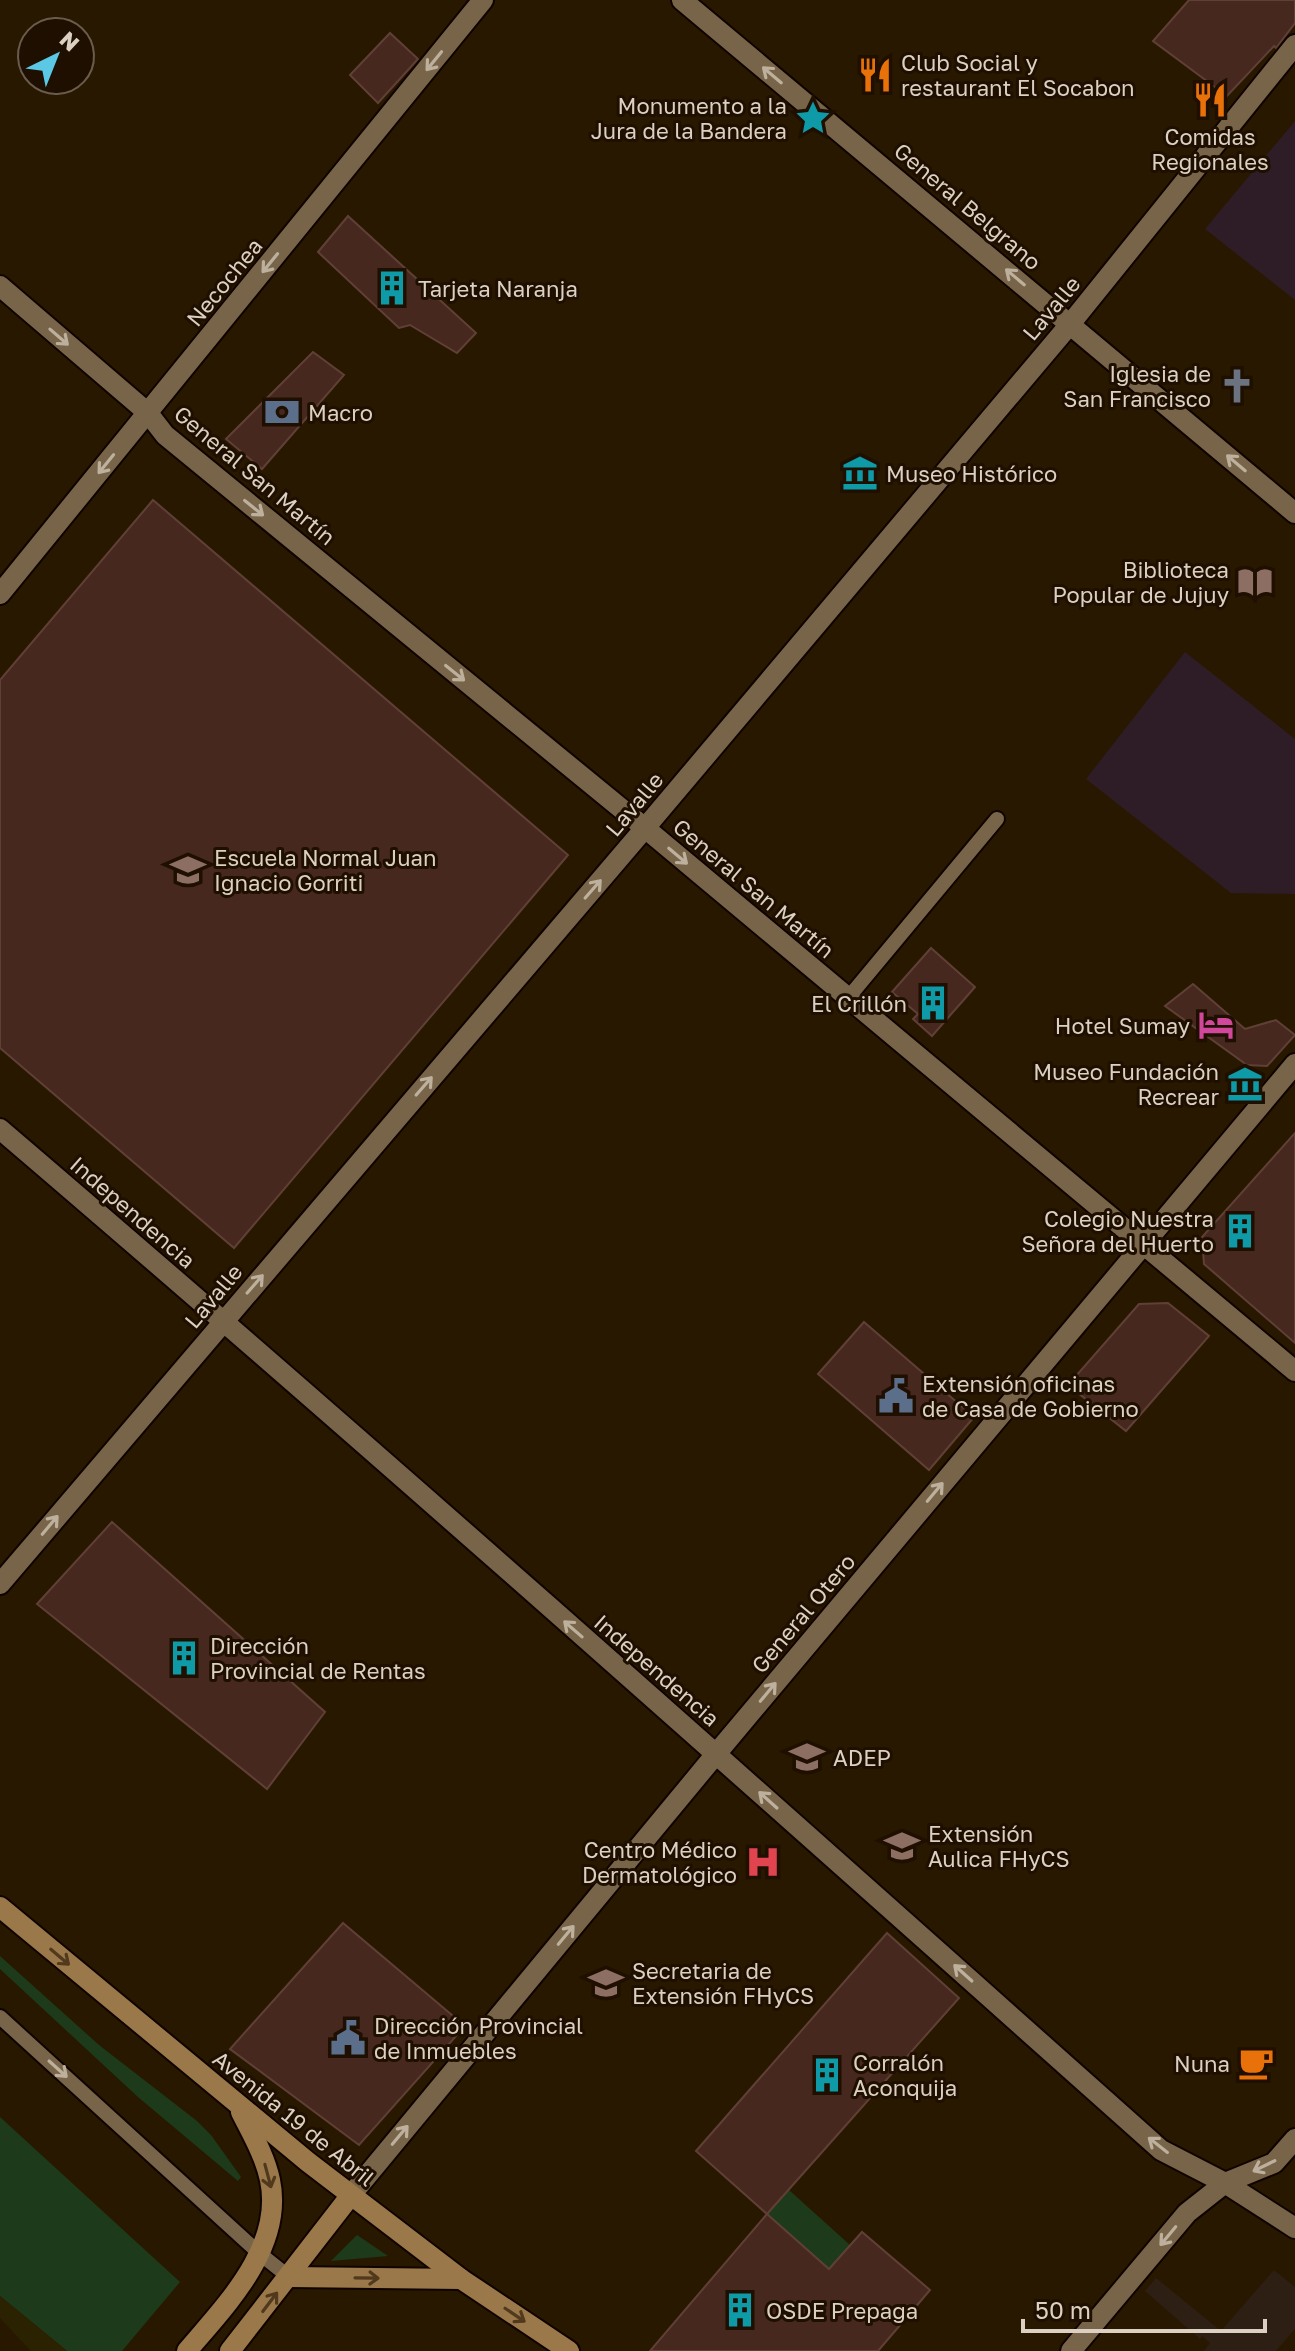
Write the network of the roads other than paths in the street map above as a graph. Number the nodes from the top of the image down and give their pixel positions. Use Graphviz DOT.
graph roads {
  1 [pos="483,0"];
  2 [pos="682,0"];
  3 [pos="1295,45"];
  4 [pos="0,286"];
  5 [pos="1071,323"];
  6 [pos="148,413"];
  7 [pos="1295,513"];
  8 [pos="0,594"];
  9 [pos="997,819"];
  10 [pos="645,828"];
  11 [pos="848,998"];
  12 [pos="1295,1064"];
  13 [pos="0,1129"];
  14 [pos="1143,1244"];
  15 [pos="222,1323"];
  16 [pos="1295,1371"];
  17 [pos="0,1584"];
  18 [pos="716,1754"];
  19 [pos="0,1907"];
  20 [pos="0,2017"];
  21 [pos="238,2104"];
  22 [pos="1295,2139"];
  23 [pos="1225,2183"];
  24 [pos="351,2195"];
  25 [pos="1295,2228"];
  26 [pos="259,2253"];
  27 [pos="289,2277"];
  28 [pos="461,2279"];
  29 [pos="187,2351"];
  30 [pos="230,2351"];
  31 [pos="569,2351"];
  32 [pos="1071,2351"];
  1 -- 6 [label="street, Necochea, one-way"];
  5 -- 2 [label="street, General Belgrano, one-way"];
  3 -- 5 [label="street, Lavalle"];
  4 -- 6 [label="street, General San Martín, one-way"];
  7 -- 5 [label="street, General Belgrano, one-way"];
  5 -- 10 [label="street, Lavalle"];
  6 -- 8 [label="street, Necochea, one-way"];
  6 -- 10 [label="street, General San Martín, one-way"];
  9 -- 11 [label="lane"];
  10 -- 11 [label="street, General San Martín, one-way"];
  15 -- 10 [label="street, Lavalle, one-way"];
  11 -- 14 [label="street, General San Martín"];
  12 -- 14 [label="street, General Otero"];
  13 -- 15 [label="street, Independencia"];
  14 -- 16 [label="street, General San Martín"];
  18 -- 14 [label="street, General Otero, one-way"];
  17 -- 15 [label="street, Lavalle, one-way"];
  18 -- 15 [label="street, Independencia, one-way"];
  23 -- 18 [label="street, Independencia, one-way"];
  24 -- 18 [label="street, General Otero, one-way"];
  19 -- 21 [label="main road, Avenida 19 de Abril, one-way"];
  20 -- 26 [label="lane, one-way"];
  21 -- 24 [label="main road, Avenida 19 de Abril"];
  21 -- 26 [label="main road, one-way"];
  22 -- 23 [label="street, one-way"];
  23 -- 25 [label="street, Independencia"];
  23 -- 32 [label="street, one-way"];
  24 -- 27 [label="main road"];
  24 -- 28 [label="main road, Avenida 19 de Abril"];
  26 -- 27 [label="lane"];
  26 -- 29 [label="main road"];
  27 -- 28 [label="main road, one-way"];
  30 -- 27 [label="main road, one-way"];
  28 -- 31 [label="main road, Avenida 19 de Abril, one-way"];
}
